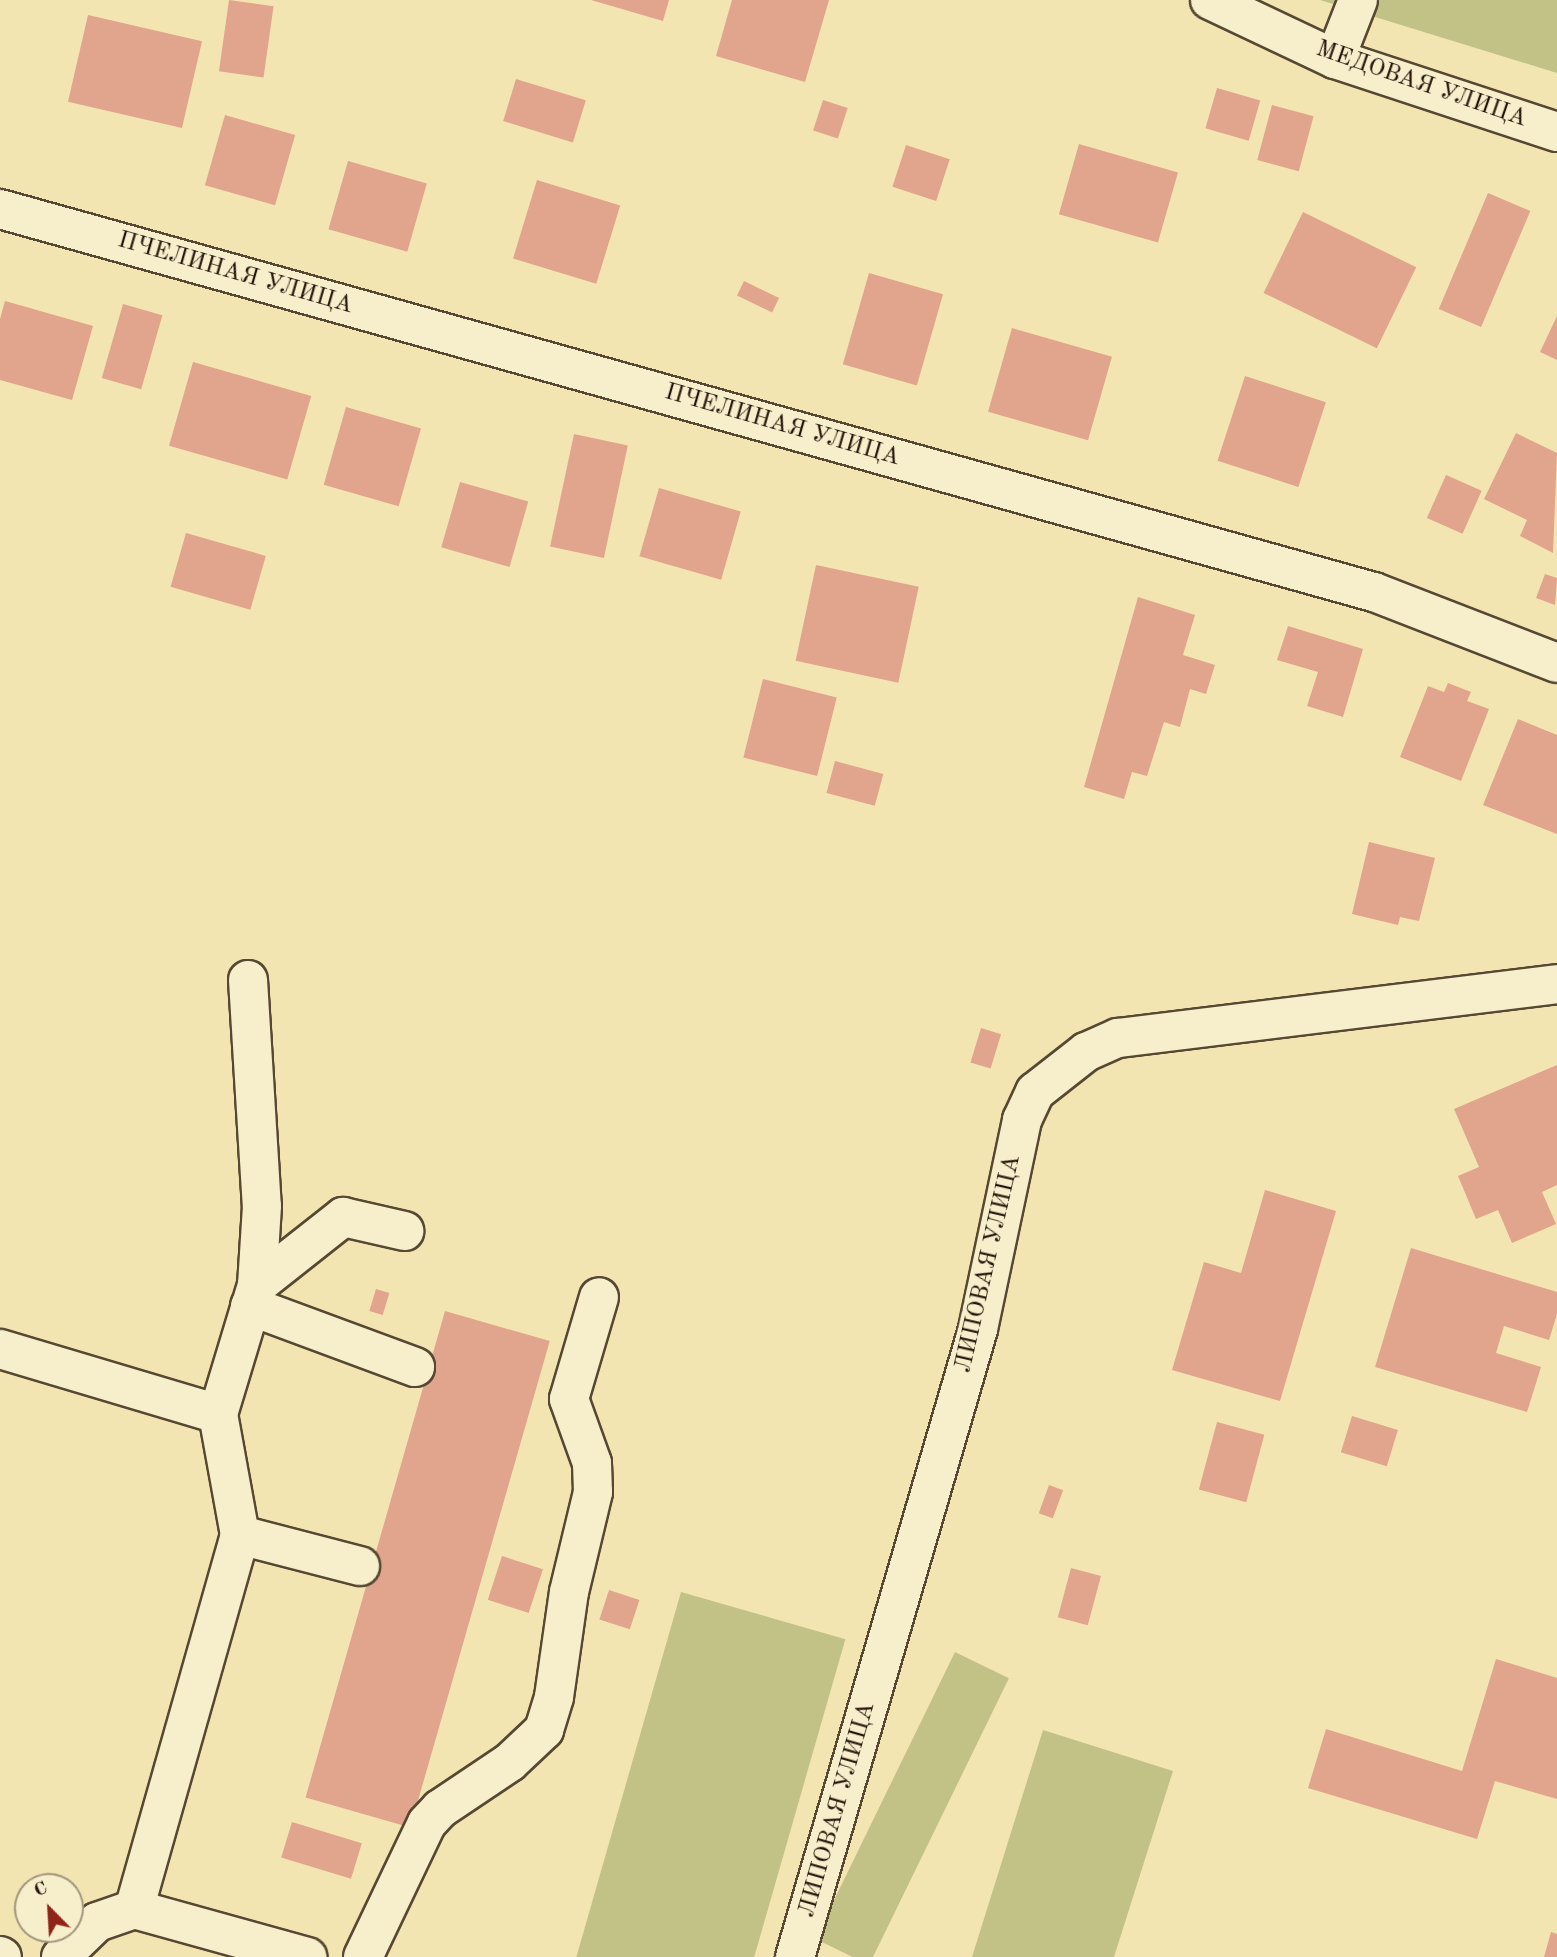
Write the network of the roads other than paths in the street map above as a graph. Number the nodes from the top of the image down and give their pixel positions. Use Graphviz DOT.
graph roads {
  1 [pos="1210,0"];
  2 [pos="1358,0"];
  3 [pos="1335,59"];
  4 [pos="1557,132"];
  5 [pos="0,208"];
  6 [pos="1557,663"];
  7 [pos="248,980"];
  8 [pos="1557,984"];
  9 [pos="404,1231"];
  10 [pos="253,1295"];
  11 [pos="599,1297"];
  12 [pos="0,1349"];
  13 [pos="415,1367"];
  14 [pos="218,1414"];
  15 [pos="240,1535"];
  16 [pos="360,1566"];
  17 [pos="134,1909"];
  18 [pos="61,1957"];
  19 [pos="307,1957"];
  20 [pos="363,1957"];
  21 [pos="795,1957"];
  1 -- 3 [label="street, МЕДОВАЯ УЛИЦА"];
  2 -- 3 [label="street"];
  3 -- 4 [label="street, МЕДОВАЯ УЛИЦА"];
  5 -- 6 [label="street, ПЧЕЛИНАЯ УЛИЦА"];
  7 -- 10 [label="street"];
  8 -- 21 [label="street, ЛИПОВАЯ УЛИЦА"];
  9 -- 10 [label="street"];
  10 -- 13 [label="street"];
  10 -- 14 [label="street"];
  11 -- 20 [label="street"];
  12 -- 14 [label="street"];
  14 -- 15 [label="street"];
  15 -- 16 [label="street"];
  15 -- 17 [label="street"];
  17 -- 18 [label="street"];
  17 -- 19 [label="street"];
}
